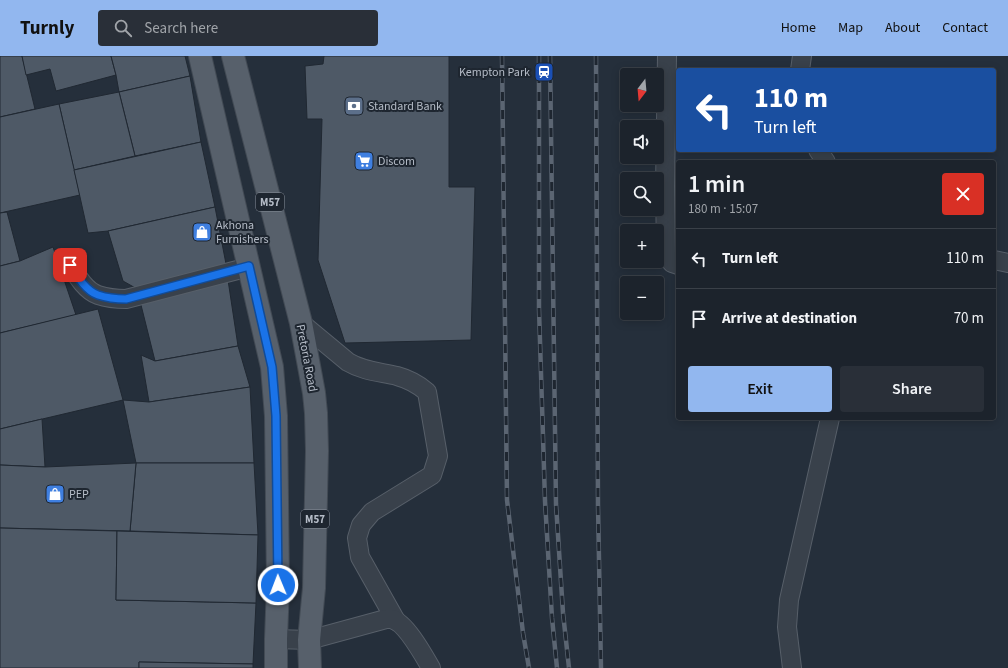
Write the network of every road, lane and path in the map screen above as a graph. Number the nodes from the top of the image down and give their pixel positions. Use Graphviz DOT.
graph roads {
  1 [pos="200,56"];
  2 [pos="233,56"];
  3 [pos="666,56"];
  4 [pos="790,56"];
  5 [pos="802,56"];
  6 [pos="791,68"];
  7 [pos="800,68"];
  8 [pos="996,260"];
  9 [pos="1008,263"];
  10 [pos="676,264"];
  11 [pos="70,265"];
  12 [pos="249,266"];
  13 [pos="300,323"];
  14 [pos="830,420"];
  15 [pos="396,621"];
  16 [pos="276,639"];
  17 [pos="309,640"];
  18 [pos="276,668"];
  19 [pos="310,668"];
  20 [pos="431,668"];
  21 [pos="792,668"];
  1 -- 12 [label="main road"];
  2 -- 13 [label="main road, Pretoria Road / M57"];
  3 -- 10 [label="lane"];
  4 -- 6 [label="lane"];
  5 -- 7 [label="lane"];
  8 -- 9 [label="lane"];
  11 -- 12 [label="lane"];
  12 -- 16 [label="main road"];
  13 -- 15 [label="lane"];
  13 -- 17 [label="main road, Pretoria Road / M57"];
  14 -- 21 [label="lane"];
  15 -- 17 [label="lane"];
  15 -- 20 [label="lane"];
  16 -- 17 [label="lane"];
  16 -- 18 [label="main road"];
  17 -- 19 [label="main road, Pretoria Road / M57"];
}
